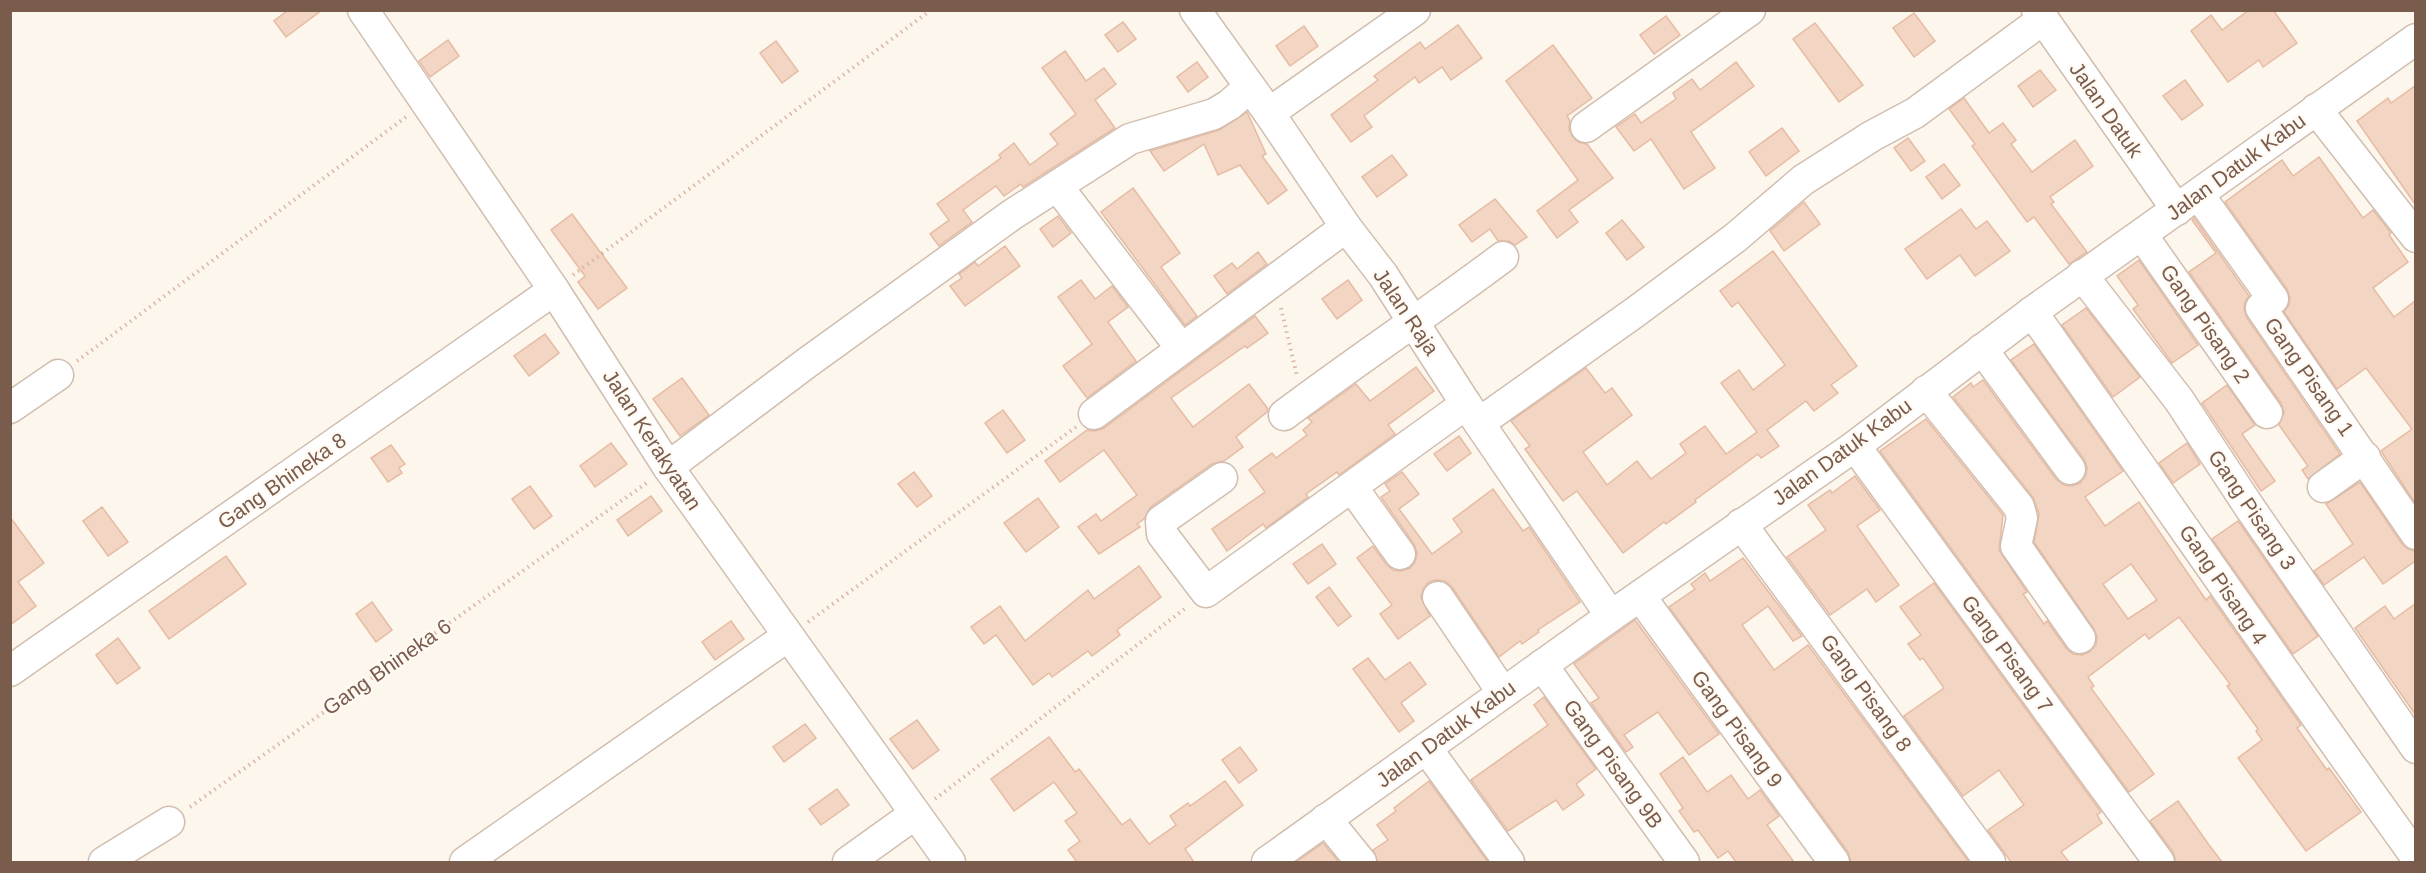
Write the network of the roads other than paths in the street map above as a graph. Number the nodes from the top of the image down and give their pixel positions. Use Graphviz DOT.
graph roads {
  1 [pos="363,10"];
  2 [pos="1195,10"];
  3 [pos="1415,10"];
  4 [pos="1750,10"];
  5 [pos="2039,15"];
  6 [pos="2411,51"];
  7 [pos="1250,87"];
  8 [pos="2316,109"];
  9 [pos="1269,113"];
  10 [pos="1586,127"];
  11 [pos="1058,187"];
  12 [pos="2188,202"];
  13 [pos="1346,227"];
  14 [pos="2142,235"];
  15 [pos="2415,237"];
  16 [pos="1503,257"];
  17 [pos="2082,275"];
  18 [pos="554,290"];
  19 [pos="2032,312"];
  20 [pos="1413,322"];
  21 [pos="1181,348"];
  22 [pos="1982,349"];
  23 [pos="58,375"];
  24 [pos="1926,391"];
  25 [pos="10,408"];
  26 [pos="1472,413"];
  27 [pos="2267,413"];
  28 [pos="1094,414"];
  29 [pos="1284,415"];
  30 [pos="1855,446"];
  31 [pos="2365,457"];
  32 [pos="668,468"];
  33 [pos="2070,469"];
  34 [pos="1222,478"];
  35 [pos="1352,487"];
  36 [pos="2322,487"];
  37 [pos="1741,524"];
  38 [pos="2415,534"];
  39 [pos="1400,554"];
  40 [pos="1640,596"];
  41 [pos="1438,597"];
  42 [pos="1611,616"];
  43 [pos="788,636"];
  44 [pos="2080,638"];
  45 [pos="1542,665"];
  46 [pos="10,671"];
  47 [pos="1503,693"];
  48 [pos="2415,748"];
  49 [pos="1427,749"];
  50 [pos="915,814"];
  51 [pos="1326,819"];
  52 [pos="169,822"];
  53 [pos="2415,856"];
  54 [pos="1272,861"];
  55 [pos="104,862"];
  56 [pos="465,862"];
  57 [pos="848,862"];
  58 [pos="950,862"];
  59 [pos="1361,862"];
  60 [pos="1509,862"];
  61 [pos="1684,862"];
  62 [pos="1834,862"];
  63 [pos="1990,862"];
  64 [pos="2159,862"];
  1 -- 18 [label="street, Jalan Kerakyatan"];
  2 -- 7 [label="street, Jalan Raja"];
  3 -- 9 [label="street"];
  4 -- 10 [label="street"];
  5 -- 12 [label="street, Jalan Datuk"];
  5 -- 26 [label="street"];
  6 -- 8 [label="street, Jalan Datuk Kabu"];
  7 -- 9 [label="street, Jalan Raja"];
  7 -- 11 [label="street"];
  8 -- 12 [label="street, Jalan Datuk Kabu"];
  8 -- 15 [label="street"];
  9 -- 13 [label="street, Jalan Raja"];
  11 -- 21 [label="street"];
  11 -- 32 [label="street"];
  12 -- 14 [label="street, Jalan Datuk Kabu"];
  12 -- 31 [label="street, Gang Pisang 1"];
  13 -- 20 [label="street, Jalan Raja"];
  13 -- 21 [label="street"];
  14 -- 17 [label="street, Jalan Datuk Kabu"];
  14 -- 27 [label="street, Gang Pisang 2"];
  16 -- 20 [label="street"];
  17 -- 19 [label="street, Jalan Datuk Kabu"];
  17 -- 48 [label="street, Gang Pisang 3"];
  18 -- 32 [label="street, Jalan Kerakyatan"];
  18 -- 46 [label="street, Gang Bhineka 8"];
  19 -- 22 [label="street, Jalan Datuk Kabu"];
  19 -- 53 [label="street, Gang Pisang 4"];
  20 -- 26 [label="street, Jalan Raja"];
  20 -- 29 [label="street"];
  21 -- 28 [label="street"];
  22 -- 24 [label="street, Jalan Datuk Kabu"];
  22 -- 33 [label="street"];
  23 -- 25 [label="street"];
  24 -- 30 [label="street, Jalan Datuk Kabu"];
  24 -- 44 [label="street"];
  26 -- 35 [label="street"];
  26 -- 42 [label="street, Jalan Raja"];
  30 -- 37 [label="street, Jalan Datuk Kabu"];
  30 -- 64 [label="street, Gang Pisang 7"];
  31 -- 36 [label="street"];
  31 -- 38 [label="street, Gang Pisang 1"];
  32 -- 43 [label="street, Jalan Kerakyatan"];
  34 -- 35 [label="street"];
  35 -- 39 [label="street"];
  37 -- 40 [label="street, Jalan Datuk Kabu"];
  37 -- 63 [label="street, Gang Pisang 8"];
  40 -- 42 [label="street, Jalan Datuk Kabu"];
  40 -- 62 [label="street, Gang Pisang 9"];
  41 -- 47 [label="street"];
  42 -- 45 [label="street, Jalan Datuk Kabu"];
  43 -- 50 [label="street, Jalan Kerakyatan"];
  43 -- 56 [label="street"];
  45 -- 47 [label="street, Jalan Datuk Kabu"];
  45 -- 61 [label="street, Gang Pisang 9B"];
  47 -- 49 [label="street, Jalan Datuk Kabu"];
  49 -- 51 [label="street, Jalan Datuk Kabu"];
  49 -- 60 [label="street"];
  50 -- 57 [label="street"];
  50 -- 58 [label="street, Jalan Kerakyatan"];
  51 -- 54 [label="street, Jalan Datuk Kabu"];
  51 -- 59 [label="street"];
  52 -- 55 [label="street"];
}
